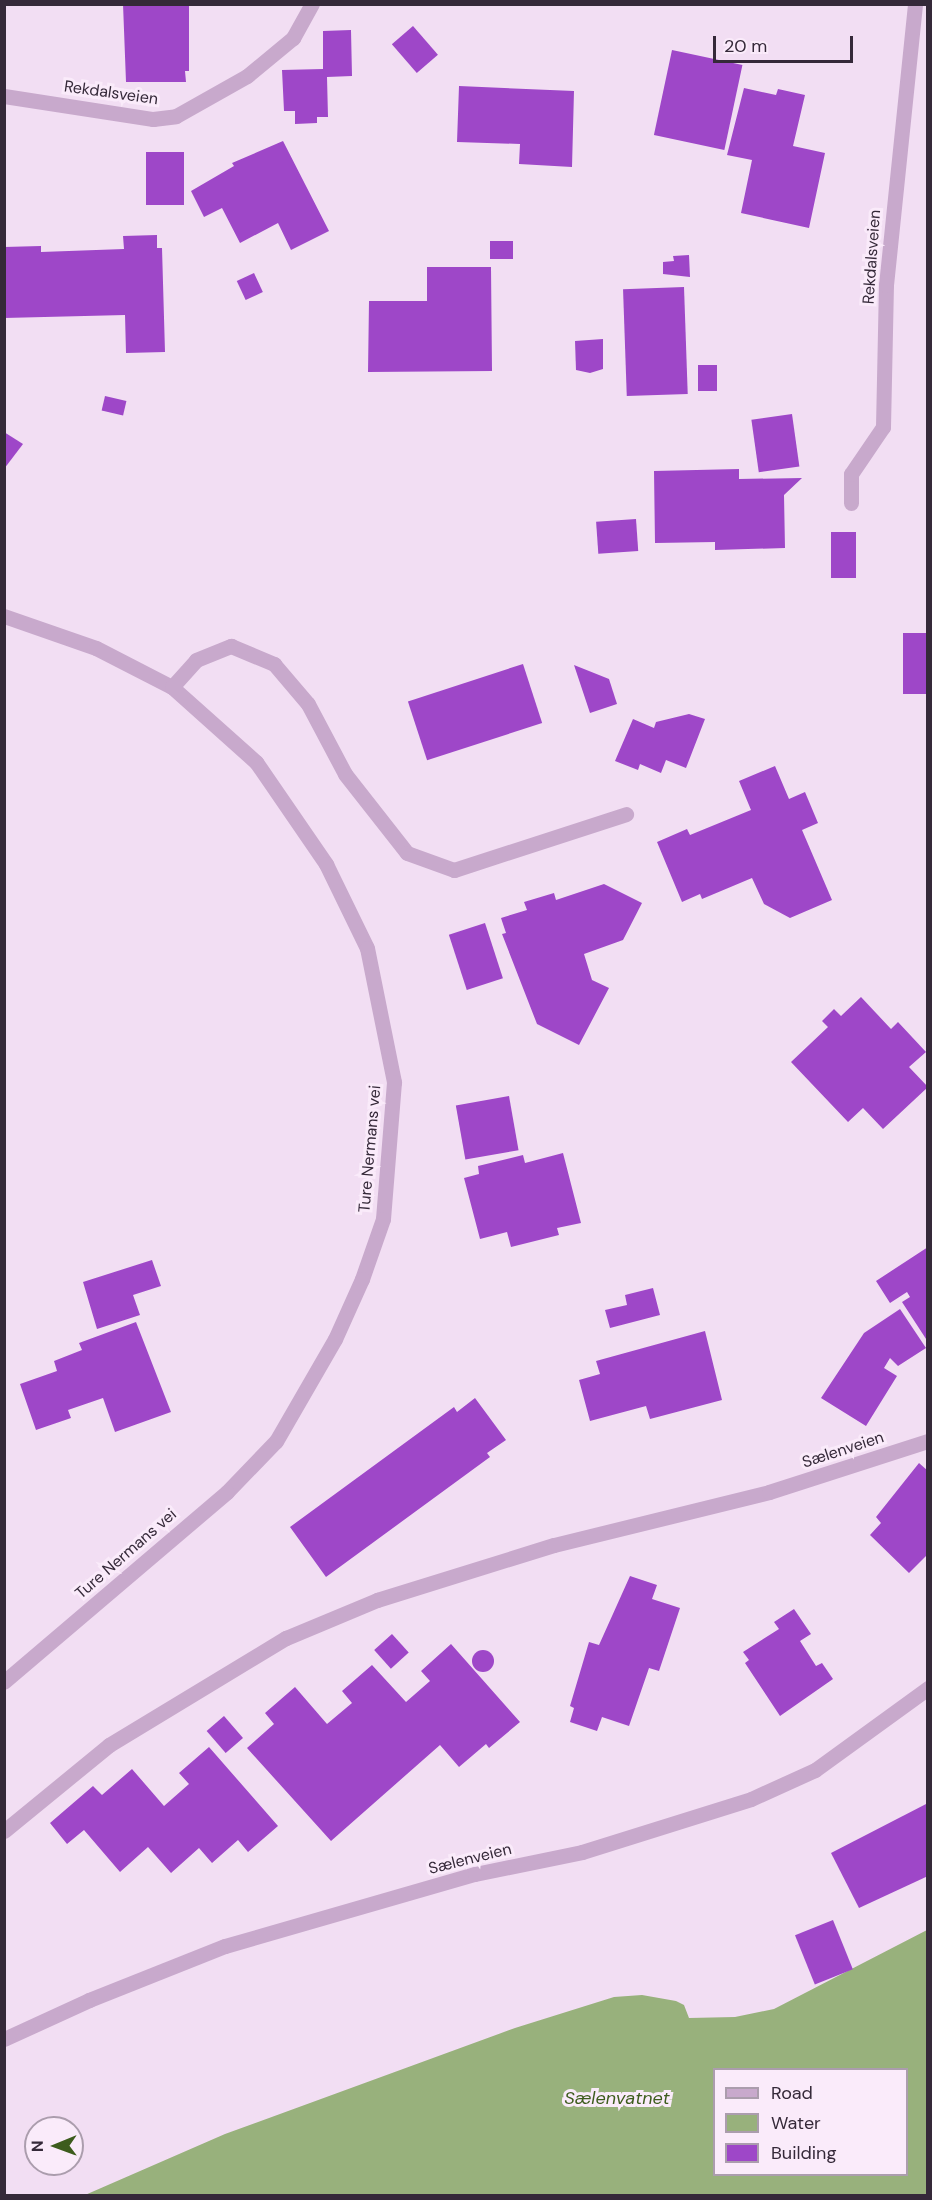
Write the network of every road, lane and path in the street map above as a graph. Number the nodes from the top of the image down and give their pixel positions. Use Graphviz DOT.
graph roads {
  1 [pos="312,4"];
  2 [pos="915,4"];
  3 [pos="4,96"];
  4 [pos="851,503"];
  5 [pos="4,616"];
  6 [pos="172,687"];
  7 [pos="626,814"];
  8 [pos="927,1441"];
  9 [pos="4,1682"];
  10 [pos="927,1688"];
  11 [pos="4,1831"];
  12 [pos="4,2039"];
  1 -- 3 [label="street, Rekdalsveien"];
  2 -- 4 [label="street, Rekdalsveien"];
  5 -- 6 [label="street, Ture Nermans vei"];
  6 -- 7 [label="street"];
  6 -- 9 [label="street, Ture Nermans vei"];
  8 -- 11 [label="street, Sælenveien"];
  10 -- 12 [label="street, Sælenveien"];
}
